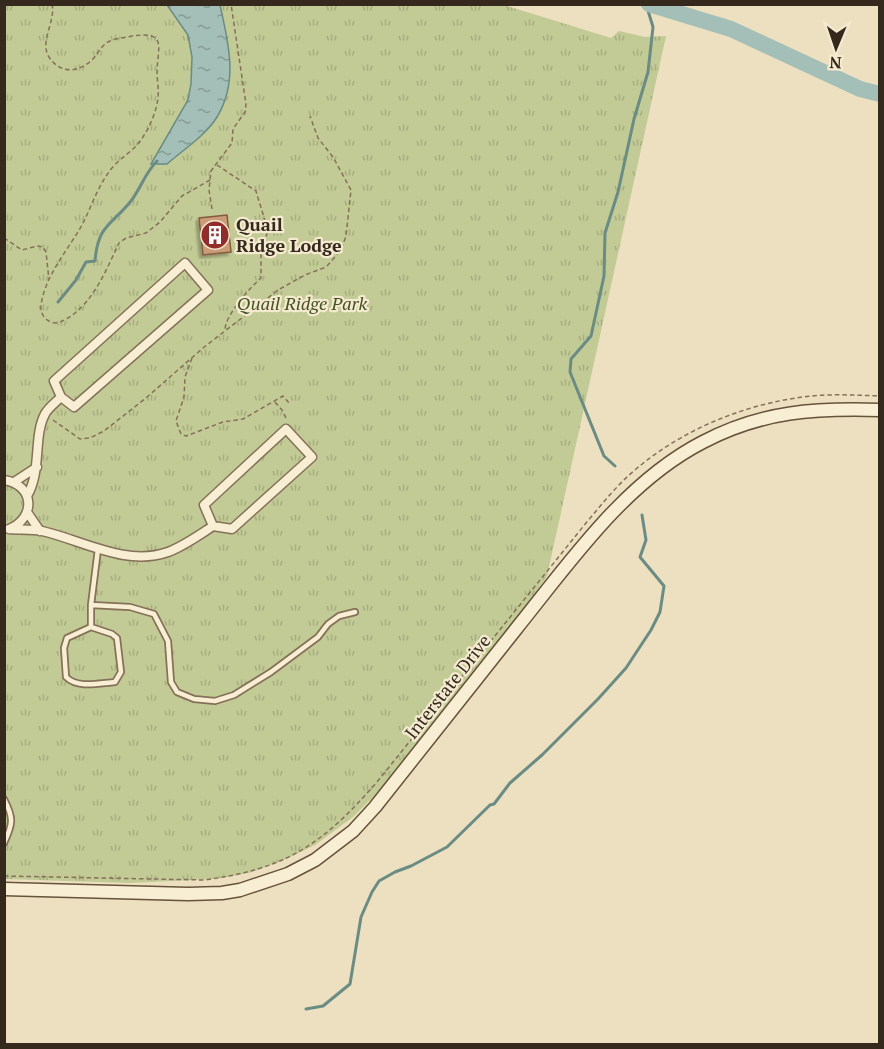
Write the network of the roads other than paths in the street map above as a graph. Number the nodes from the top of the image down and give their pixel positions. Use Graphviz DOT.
graph roads {
  1 [pos="61,397"];
  2 [pos="879,410"];
  3 [pos="37,467"];
  4 [pos="9,481"];
  5 [pos="27,496"];
  6 [pos="27,512"];
  7 [pos="213,526"];
  8 [pos="7,530"];
  9 [pos="40,531"];
  10 [pos="98,549"];
  11 [pos="91,605"];
  12 [pos="355,612"];
  13 [pos="91,627"];
  14 [pos="4,799"];
  15 [pos="4,843"];
  16 [pos="4,889"];
  1 -- 1 [label="street"];
  1 -- 3 [label="street"];
  2 -- 16 [label="main road, Interstate Drive"];
  3 -- 4 [label="street"];
  3 -- 5 [label="street"];
  4 -- 5 [label="street"];
  5 -- 6 [label="street"];
  6 -- 8 [label="street"];
  6 -- 9 [label="street"];
  7 -- 7 [label="street"];
  7 -- 10 [label="street"];
  8 -- 9 [label="street"];
  9 -- 10 [label="street"];
  10 -- 11 [label="lane"];
  11 -- 12 [label="lane"];
  11 -- 13 [label="lane"];
  13 -- 13 [label="lane"];
  14 -- 15 [label="lane"];
}
